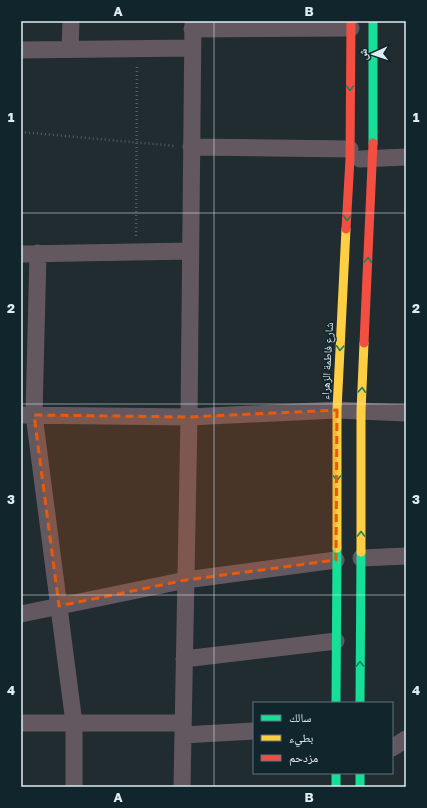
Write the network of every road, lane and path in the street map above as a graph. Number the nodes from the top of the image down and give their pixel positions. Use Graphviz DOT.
graph roads {
  1 [pos="71,21"];
  2 [pos="373,21"];
  3 [pos="351,24"];
  4 [pos="192,25"];
  5 [pos="192,48"];
  6 [pos="70,49"];
  7 [pos="138,49"];
  8 [pos="21,50"];
  9 [pos="21,132"];
  10 [pos="137,142"];
  11 [pos="191,147"];
  12 [pos="350,154"];
  13 [pos="406,157"];
  14 [pos="373,158"];
  15 [pos="136,252"];
  16 [pos="190,252"];
  17 [pos="29,254"];
  18 [pos="337,410"];
  19 [pos="362,411"];
  20 [pos="406,413"];
  21 [pos="28,415"];
  22 [pos="189,417"];
  23 [pos="406,556"];
  24 [pos="361,558"];
  25 [pos="336,560"];
  26 [pos="186,580"];
  27 [pos="59,606"];
  28 [pos="21,614"];
  29 [pos="336,641"];
  30 [pos="184,659"];
  31 [pos="336,702"];
  32 [pos="360,702"];
  33 [pos="21,723"];
  34 [pos="74,723"];
  35 [pos="183,729"];
  36 [pos="253,731"];
  37 [pos="406,739"];
  38 [pos="393,747"];
  39 [pos="336,774"];
  40 [pos="352,774"];
  41 [pos="360,774"];
  42 [pos="74,787"];
  43 [pos="182,787"];
  44 [pos="336,787"];
  45 [pos="360,787"];
  1 -- 6 [label="street"];
  2 -- 14 [label="main road"];
  3 -- 4 [label="street"];
  3 -- 12 [label="main road, شارع فاطمة الزهراء, one-way"];
  4 -- 5 [label="street"];
  5 -- 7 [label="street"];
  5 -- 11 [label="street"];
  6 -- 7 [label="street"];
  6 -- 8 [label="street"];
  7 -- 10 [label="path"];
  9 -- 10 [label="path"];
  10 -- 11 [label="path"];
  10 -- 15 [label="path"];
  11 -- 12 [label="street"];
  11 -- 16 [label="street"];
  12 -- 14 [label="street"];
  12 -- 18 [label="main road, شارع فاطمة الزهراء, one-way"];
  13 -- 14 [label="street"];
  19 -- 14 [label="main road, one-way"];
  15 -- 16 [label="street"];
  15 -- 17 [label="street"];
  16 -- 22 [label="street"];
  17 -- 21 [label="street"];
  18 -- 19 [label="street"];
  18 -- 22 [label="street"];
  18 -- 25 [label="main road, شارع فاطمة الزهراء, one-way"];
  19 -- 20 [label="street"];
  24 -- 19 [label="main road, one-way"];
  21 -- 22 [label="street"];
  21 -- 27 [label="street"];
  22 -- 26 [label="street"];
  23 -- 24 [label="street"];
  32 -- 24 [label="main road, one-way"];
  25 -- 26 [label="street"];
  25 -- 29 [label="main road, شارع فاطمة الزهراء"];
  26 -- 27 [label="street"];
  26 -- 30 [label="street"];
  27 -- 28 [label="street"];
  27 -- 34 [label="street"];
  29 -- 30 [label="street"];
  29 -- 31 [label="main road, شارع فاطمة الزهراء"];
  30 -- 35 [label="street"];
  33 -- 34 [label="street"];
  34 -- 35 [label="street"];
  34 -- 42 [label="street"];
  35 -- 36 [label="street"];
  35 -- 43 [label="street"];
  37 -- 38 [label="street"];
  39 -- 44 [label="main road"];
  40 -- 44 [label="street"];
  41 -- 45 [label="main road"];
}
